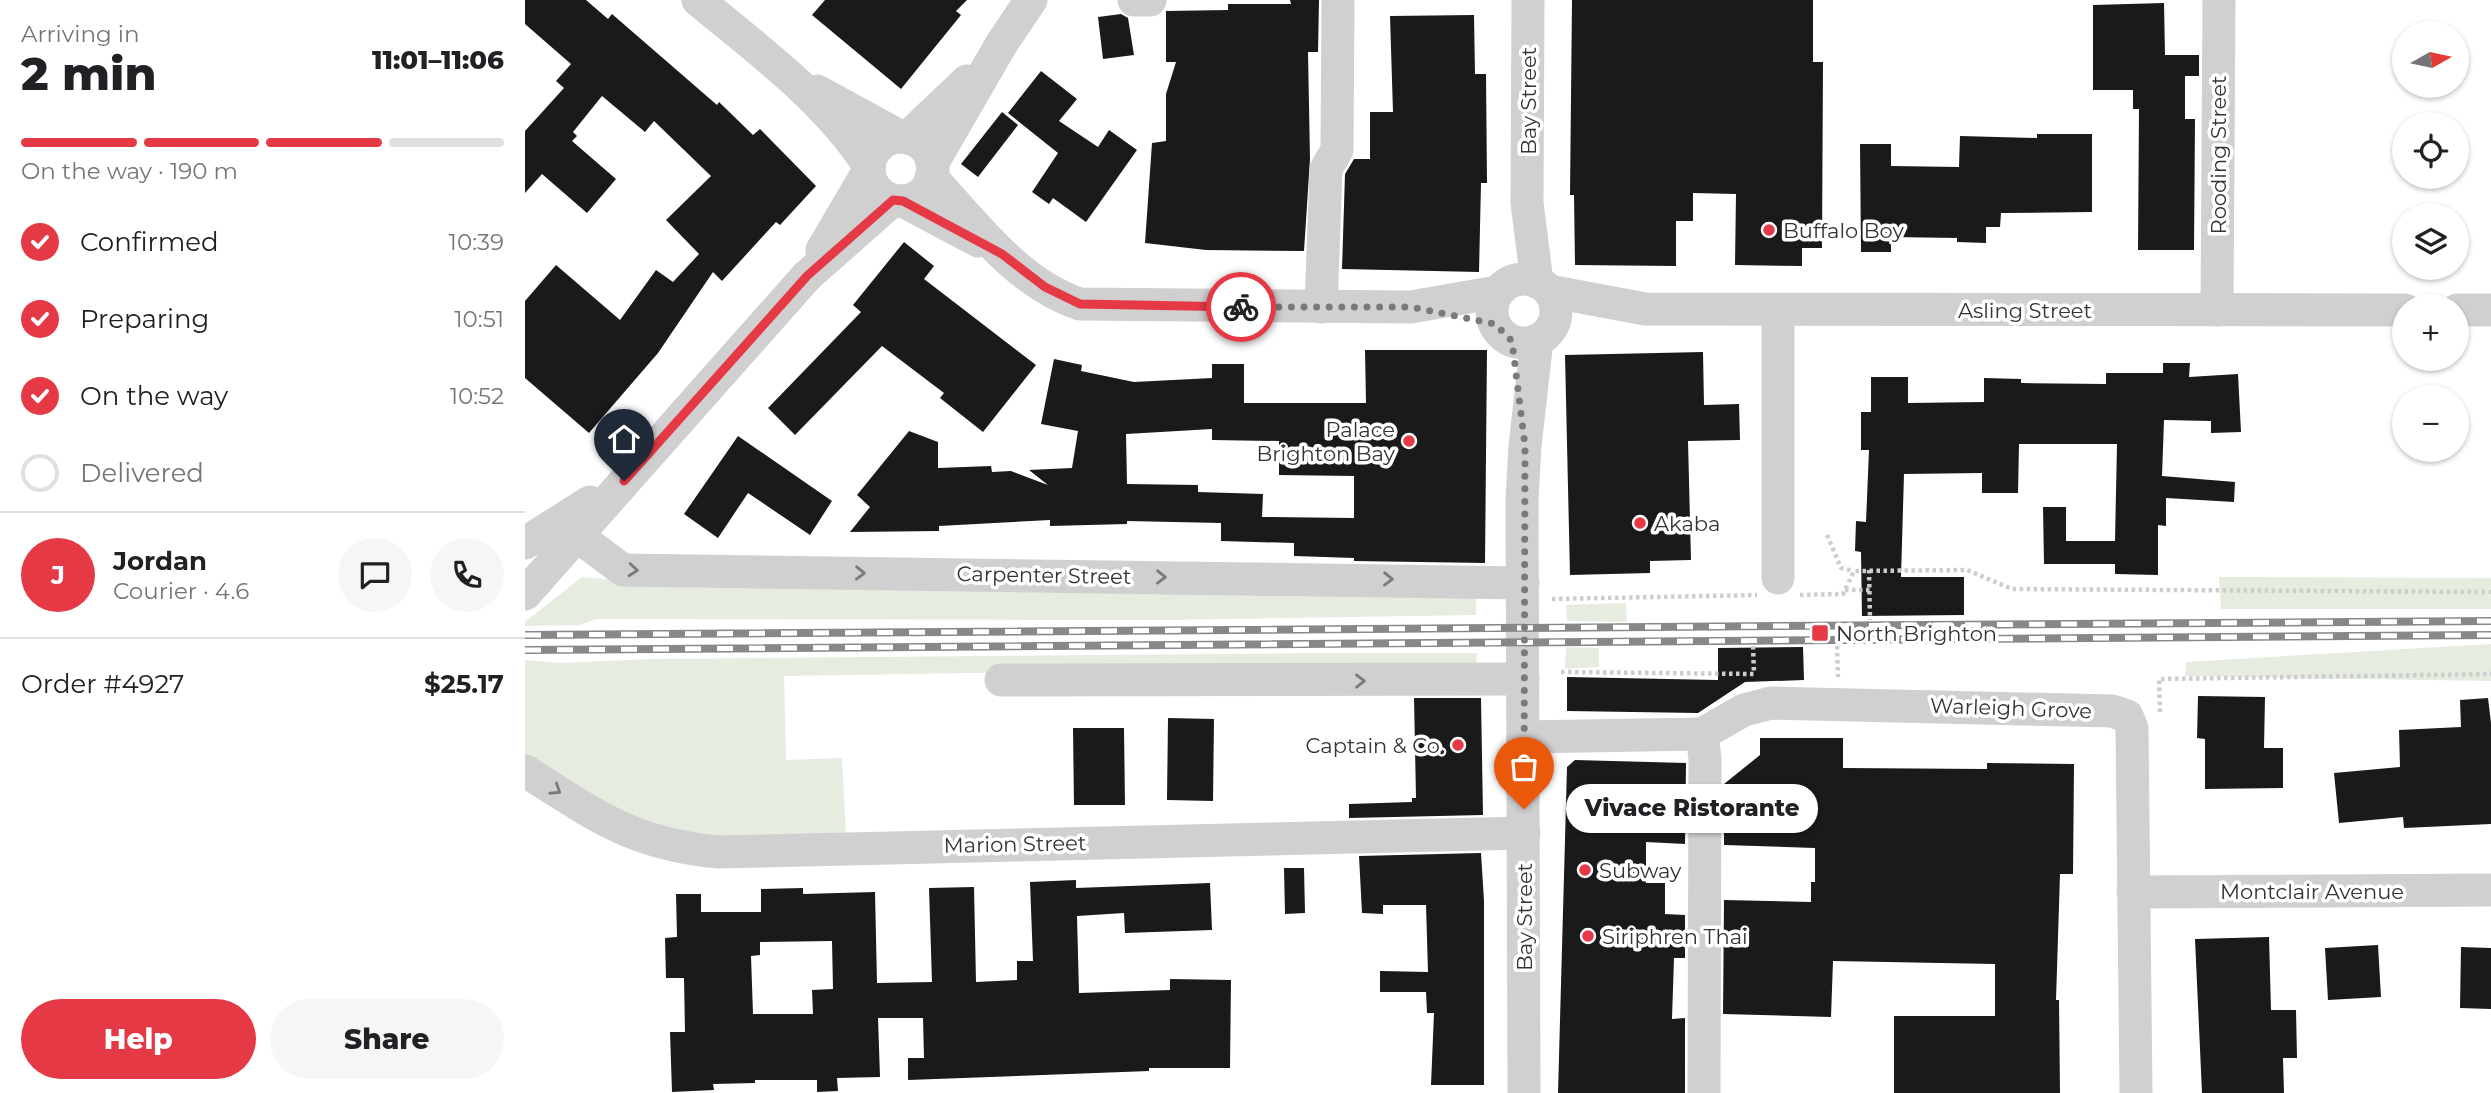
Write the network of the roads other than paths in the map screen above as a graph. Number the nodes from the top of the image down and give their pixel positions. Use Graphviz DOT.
graph roads {
  1 [pos="698,0"];
  2 [pos="1031,0"];
  3 [pos="1134,0"];
  4 [pos="1150,0"];
  5 [pos="1338,0"];
  6 [pos="1528,0"];
  7 [pos="2219,0"];
  8 [pos="1002,43"];
  9 [pos="790,77"];
  10 [pos="904,137"];
  11 [pos="869,168"];
  12 [pos="932,171"];
  13 [pos="898,200"];
  14 [pos="1002,254"];
  15 [pos="807,276"];
  16 [pos="1321,307"];
  17 [pos="1524,310"];
  18 [pos="2217,310"];
  19 [pos="2392,310"];
  20 [pos="2469,310"];
  21 [pos="2491,310"];
  22 [pos="1778,311"];
  23 [pos="624,481"];
  24 [pos="576,535"];
  25 [pos="525,543"];
  26 [pos="1778,589"];
  27 [pos="1523,591"];
  28 [pos="525,594"];
  29 [pos="1523,679"];
  30 [pos="1001,680"];
  31 [pos="1702,734"];
  32 [pos="1524,737"];
  33 [pos="525,771"];
  34 [pos="1524,833"];
  35 [pos="2491,890"];
  36 [pos="2133,892"];
  37 [pos="1524,1093"];
  38 [pos="1704,1093"];
  39 [pos="2136,1093"];
  1 -- 9 [label="street"];
  2 -- 8 [label="street"];
  3 -- 4 [label="street"];
  5 -- 16 [label="street"];
  6 -- 17 [label="street, Bay Street"];
  7 -- 18 [label="street, Rooding Street"];
  8 -- 10 [label="street"];
  8 -- 12 [label="street"];
  9 -- 10 [label="street"];
  9 -- 11 [label="street"];
  10 -- 11 [label="street"];
  10 -- 12 [label="street"];
  11 -- 13 [label="street"];
  11 -- 15 [label="street"];
  12 -- 13 [label="street"];
  12 -- 14 [label="street"];
  13 -- 14 [label="street"];
  13 -- 15 [label="street"];
  14 -- 16 [label="street"];
  15 -- 23 [label="street"];
  16 -- 17 [label="street"];
  17 -- 22 [label="street, Asling Street"];
  17 -- 27 [label="street, Bay Street"];
  18 -- 19 [label="street, Asling Street"];
  18 -- 22 [label="street, Asling Street"];
  20 -- 21 [label="street"];
  22 -- 26 [label="street"];
  23 -- 24 [label="street"];
  23 -- 25 [label="street"];
  24 -- 27 [label="street, Carpenter Street, one-way"];
  24 -- 28 [label="street"];
  27 -- 29 [label="street, Bay Street"];
  30 -- 29 [label="street, one-way"];
  29 -- 32 [label="street, Bay Street"];
  31 -- 32 [label="street, Warleigh Grove"];
  31 -- 36 [label="street, Warleigh Grove"];
  31 -- 38 [label="street"];
  32 -- 34 [label="street, Bay Street"];
  33 -- 34 [label="street, Marion Street, one-way"];
  34 -- 37 [label="street, Bay Street"];
  35 -- 36 [label="street, Montclair Avenue"];
  36 -- 39 [label="street"];
}
